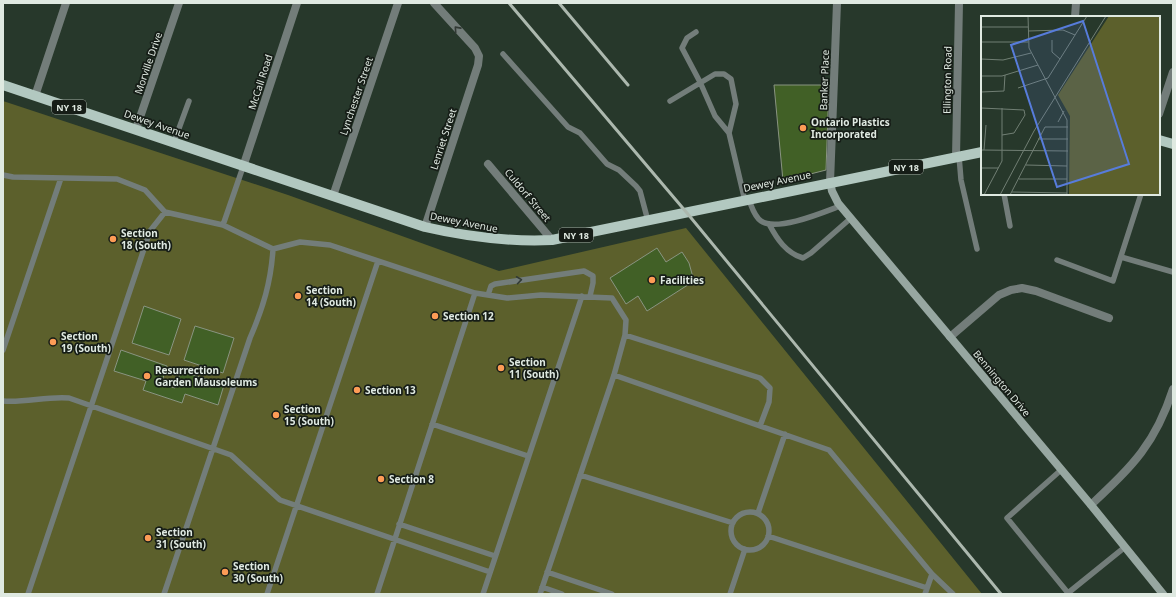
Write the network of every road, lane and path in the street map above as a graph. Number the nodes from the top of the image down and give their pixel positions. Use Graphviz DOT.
graph roads {
  1 [pos="66,3"];
  2 [pos="179,3"];
  3 [pos="297,3"];
  4 [pos="398,3"];
  5 [pos="434,3"];
  6 [pos="837,3"];
  7 [pos="959,3"];
  8 [pos="1076,3"];
  9 [pos="1075,16"];
  10 [pos="696,32"];
  11 [pos="503,54"];
  12 [pos="1173,72"];
  13 [pos="700,82"];
  14 [pos="3,85"];
  15 [pos="35,96"];
  16 [pos="189,101"];
  17 [pos="670,101"];
  18 [pos="1160,111"];
  19 [pos="136,129"];
  20 [pos="729,133"];
  21 [pos="1160,140"];
  22 [pos="174,142"];
  23 [pos="1173,144"];
  24 [pos="981,152"];
  25 [pos="958,156"];
  26 [pos="488,164"];
  27 [pos="243,166"];
  28 [pos="3,175"];
  29 [pos="61,178"];
  30 [pos="830,182"];
  31 [pos="1004,195"];
  32 [pos="1141,195"];
  33 [pos="333,196"];
  34 [pos="747,200"];
  35 [pos="840,206"];
  36 [pos="165,212"];
  37 [pos="851,218"];
  38 [pos="648,221"];
  39 [pos="769,224"];
  40 [pos="223,225"];
  41 [pos="1010,226"];
  42 [pos="425,227"];
  43 [pos="552,240"];
  44 [pos="273,249"];
  45 [pos="977,249"];
  46 [pos="1121,257"];
  47 [pos="1057,260"];
  48 [pos="378,261"];
  49 [pos="1173,272"];
  50 [pos="475,293"];
  51 [pos="488,295"];
  52 [pos="582,296"];
  53 [pos="590,296"];
  54 [pos="1109,318"];
  55 [pos="624,334"];
  56 [pos="950,337"];
  57 [pos="3,350"];
  58 [pos="614,375"];
  59 [pos="1173,389"];
  60 [pos="3,401"];
  61 [pos="90,406"];
  62 [pos="432,424"];
  63 [pos="760,426"];
  64 [pos="785,434"];
  65 [pos="214,448"];
  66 [pos="528,456"];
  67 [pos="1062,470"];
  68 [pos="580,475"];
  69 [pos="1091,505"];
  70 [pos="297,506"];
  71 [pos="758,513"];
  72 [pos="733,523"];
  73 [pos="399,524"];
  74 [pos="768,536"];
  75 [pos="395,539"];
  76 [pos="1125,547"];
  77 [pos="745,549"];
  78 [pos="495,556"];
  79 [pos="490,572"];
  80 [pos="547,572"];
  81 [pos="932,574"];
  82 [pos="542,587"];
  83 [pos="926,591"];
  84 [pos="28,594"];
  85 [pos="164,594"];
  86 [pos="267,594"];
  87 [pos="377,594"];
  88 [pos="482,594"];
  89 [pos="540,594"];
  90 [pos="562,594"];
  91 [pos="612,594"];
  92 [pos="730,594"];
  93 [pos="953,594"];
  94 [pos="1163,594"];
  1 -- 15 [label="street"];
  2 -- 19 [label="street, Morville Drive"];
  3 -- 27 [label="street, McCall Road"];
  4 -- 33 [label="street, Lynchester Street"];
  42 -- 5 [label="street, Lenriet Street, one-way"];
  6 -- 30 [label="street, Banker Place"];
  7 -- 25 [label="street, Ellington Road"];
  8 -- 9 [label="street"];
  10 -- 13 [label="lane"];
  11 -- 38 [label="lane"];
  12 -- 18 [label="street"];
  13 -- 17 [label="lane"];
  13 -- 20 [label="lane"];
  13 -- 20 [label="lane"];
  14 -- 15 [label="main road, Dewey Avenue / NY 18"];
  15 -- 19 [label="main road, Dewey Avenue / NY 18"];
  16 -- 22 [label="lane"];
  19 -- 22 [label="main road, Dewey Avenue / NY 18"];
  20 -- 34 [label="lane"];
  21 -- 23 [label="main road"];
  22 -- 27 [label="main road, Dewey Avenue / NY 18"];
  24 -- 25 [label="main road, Dewey Avenue / NY 18"];
  25 -- 30 [label="main road, Dewey Avenue / NY 18"];
  25 -- 45 [label="lane"];
  26 -- 43 [label="street, Culdorf Street"];
  27 -- 33 [label="main road, Dewey Avenue / NY 18"];
  27 -- 40 [label="lane"];
  28 -- 29 [label="lane"];
  29 -- 36 [label="lane"];
  29 -- 57 [label="lane"];
  30 -- 34 [label="main road, Dewey Avenue / NY 18"];
  30 -- 35 [label="street, Bennington Drive"];
  31 -- 41 [label="lane"];
  32 -- 46 [label="lane"];
  33 -- 42 [label="main road, Dewey Avenue / NY 18"];
  34 -- 38 [label="main road, Dewey Avenue / NY 18"];
  34 -- 39 [label="lane"];
  35 -- 37 [label="street, Bennington Drive"];
  35 -- 39 [label="lane"];
  36 -- 40 [label="lane"];
  36 -- 61 [label="lane"];
  37 -- 39 [label="lane"];
  37 -- 56 [label="street, Bennington Drive"];
  38 -- 43 [label="main road, Dewey Avenue / NY 18"];
  40 -- 44 [label="lane"];
  42 -- 43 [label="main road, Dewey Avenue / NY 18"];
  44 -- 48 [label="lane"];
  44 -- 65 [label="lane"];
  46 -- 47 [label="lane"];
  46 -- 49 [label="lane"];
  48 -- 50 [label="lane"];
  48 -- 70 [label="lane"];
  50 -- 51 [label="lane"];
  50 -- 62 [label="lane"];
  51 -- 52 [label="lane"];
  51 -- 53 [label="lane, one-way"];
  52 -- 53 [label="lane"];
  52 -- 66 [label="lane"];
  53 -- 55 [label="lane"];
  54 -- 56 [label="street"];
  55 -- 58 [label="lane"];
  55 -- 63 [label="lane"];
  56 -- 67 [label="street, Bennington Drive"];
  58 -- 63 [label="lane"];
  58 -- 68 [label="lane"];
  59 -- 69 [label="street"];
  60 -- 61 [label="lane"];
  61 -- 65 [label="lane"];
  61 -- 84 [label="lane"];
  62 -- 66 [label="lane"];
  62 -- 73 [label="lane"];
  63 -- 64 [label="lane"];
  64 -- 71 [label="lane"];
  64 -- 81 [label="lane"];
  65 -- 70 [label="lane"];
  65 -- 85 [label="lane"];
  66 -- 78 [label="lane"];
  67 -- 69 [label="street, Bennington Drive"];
  67 -- 76 [label="lane"];
  68 -- 72 [label="lane"];
  68 -- 80 [label="lane"];
  69 -- 76 [label="street, Bennington Drive"];
  70 -- 75 [label="lane"];
  70 -- 86 [label="lane"];
  71 -- 72 [label="lane"];
  71 -- 74 [label="lane"];
  72 -- 77 [label="lane"];
  73 -- 75 [label="lane"];
  73 -- 78 [label="lane"];
  74 -- 77 [label="lane"];
  74 -- 83 [label="lane"];
  75 -- 79 [label="lane"];
  75 -- 87 [label="lane"];
  76 -- 94 [label="street, Bennington Drive"];
  77 -- 92 [label="lane"];
  78 -- 79 [label="lane"];
  79 -- 88 [label="lane"];
  80 -- 82 [label="lane"];
  80 -- 91 [label="lane"];
  81 -- 83 [label="lane"];
  81 -- 93 [label="lane"];
  82 -- 89 [label="lane"];
  82 -- 90 [label="lane"];
}
